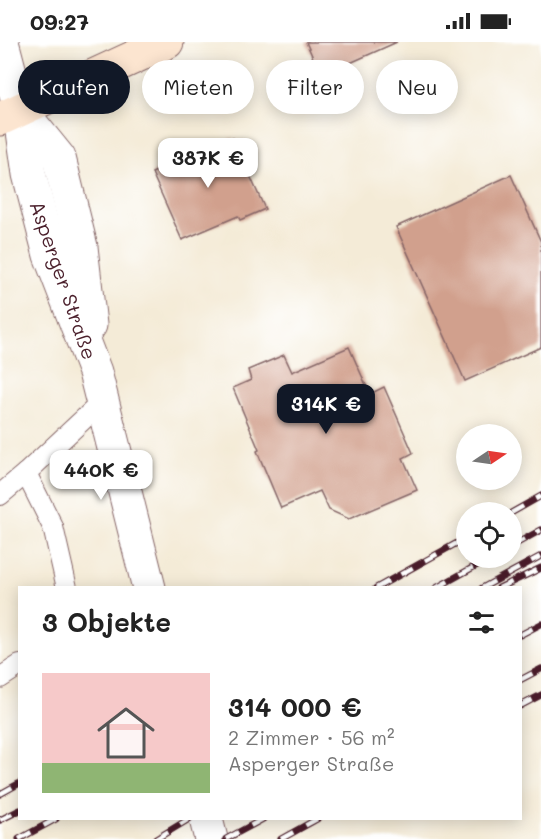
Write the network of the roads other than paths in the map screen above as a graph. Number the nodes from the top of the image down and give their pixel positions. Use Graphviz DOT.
graph roads {
  1 [pos="2,42"];
  2 [pos="167,42"];
  3 [pos="10,114"];
  4 [pos="99,387"];
  5 [pos="26,473"];
  6 [pos="0,495"];
  7 [pos="67,586"];
  8 [pos="149,586"];
  9 [pos="18,666"];
  10 [pos="0,678"];
  11 [pos="206,820"];
  12 [pos="211,839"];
  1 -- 3 [label="street, Asperger Straße"];
  2 -- 3 [label="street"];
  3 -- 4 [label="street, Asperger Straße"];
  4 -- 5 [label="lane"];
  4 -- 8 [label="street, Asperger Straße"];
  5 -- 6 [label="lane"];
  5 -- 7 [label="lane"];
  9 -- 10 [label="lane"];
  11 -- 12 [label="street"];
}
